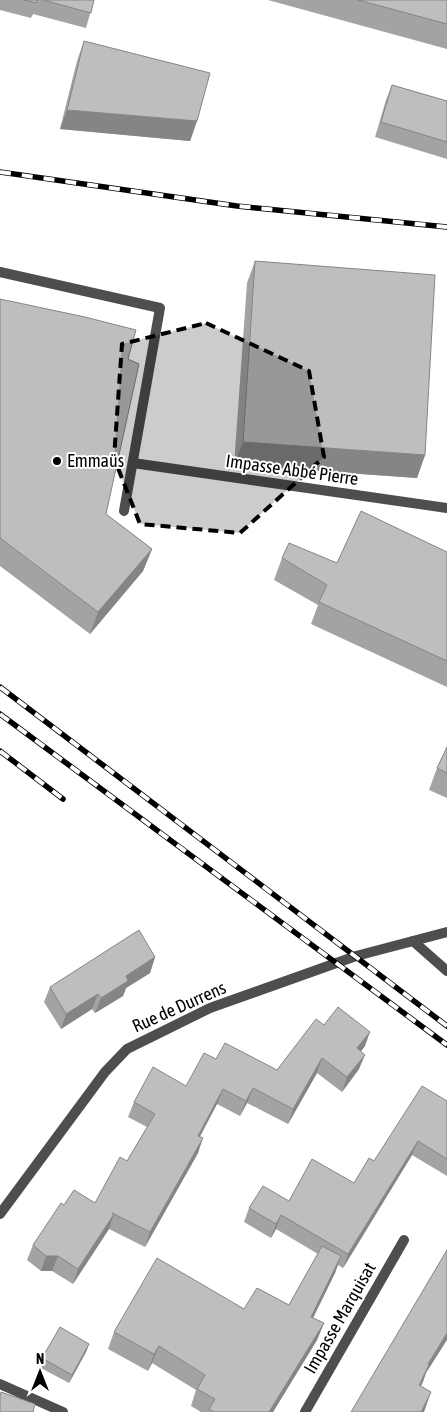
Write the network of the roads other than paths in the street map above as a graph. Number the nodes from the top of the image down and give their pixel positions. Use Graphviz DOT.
graph roads {
  1 [pos="0,272"];
  2 [pos="132,463"];
  3 [pos="447,508"];
  4 [pos="124,511"];
  5 [pos="447,932"];
  6 [pos="413,941"];
  7 [pos="447,971"];
  8 [pos="1,1208"];
  9 [pos="404,1240"];
  10 [pos="0,1384"];
  11 [pos="63,1412"];
  12 [pos="304,1412"];
  1 -- 2 [label="street"];
  2 -- 3 [label="street, Impasse Abbé Pierre"];
  2 -- 4 [label="street"];
  5 -- 6 [label="street, Rue de Durrens"];
  6 -- 7 [label="street"];
  6 -- 8 [label="street, Rue de Durrens"];
  9 -- 12 [label="street, Impasse Marquisat"];
  10 -- 11 [label="street"];
}
